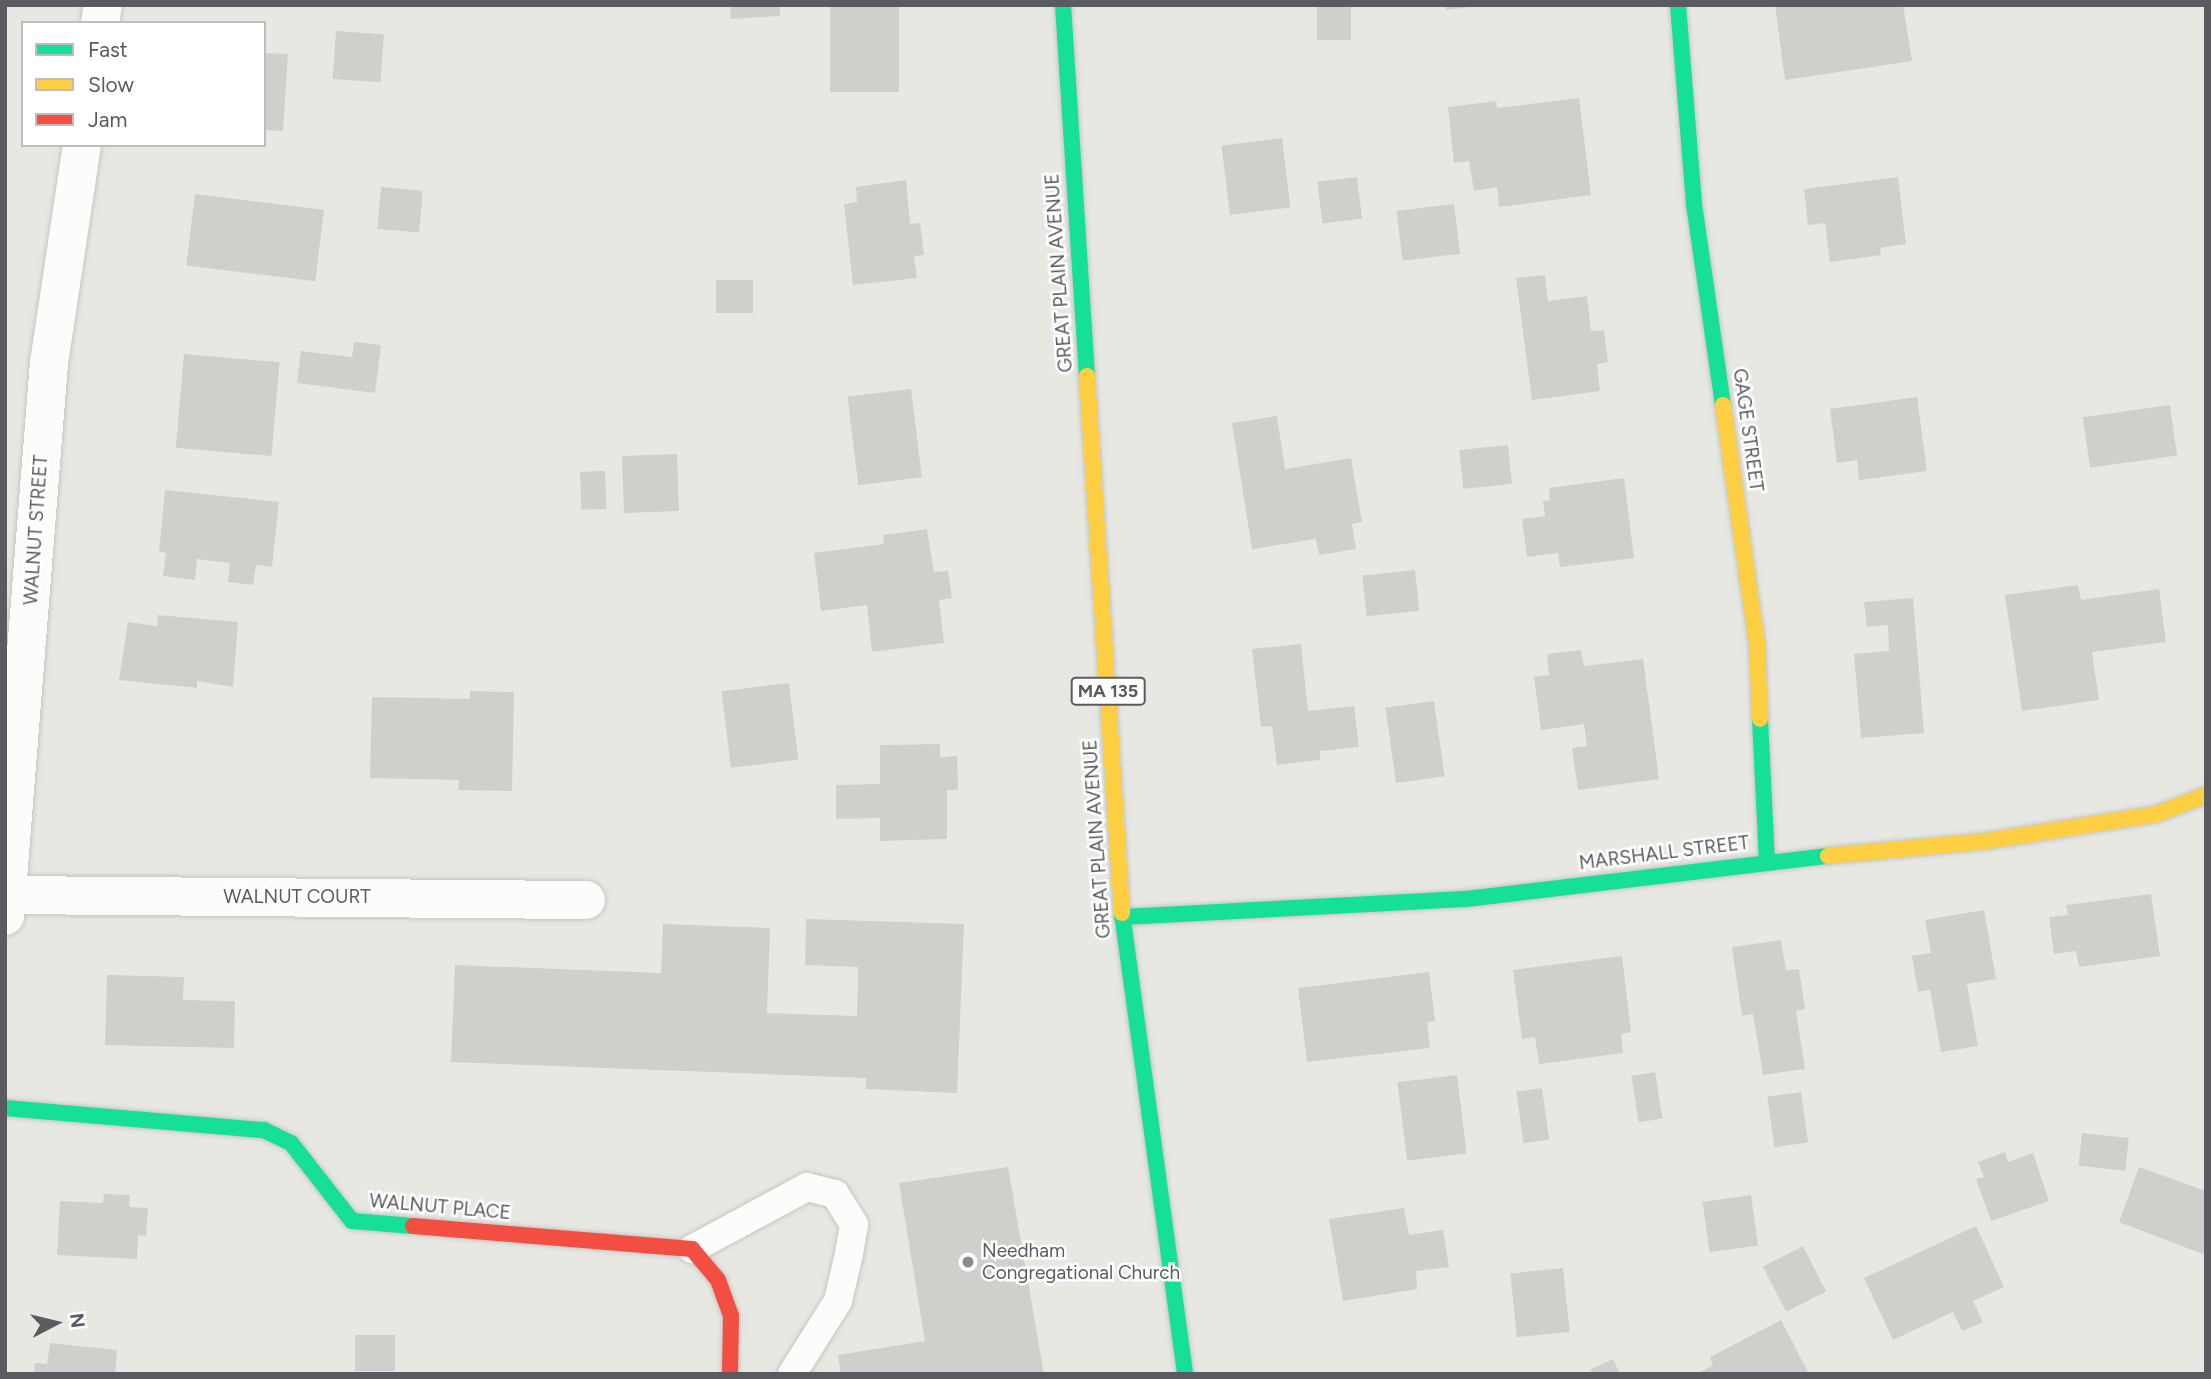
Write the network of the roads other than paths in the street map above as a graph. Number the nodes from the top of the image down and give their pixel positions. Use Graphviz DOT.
graph roads {
  1 [pos="1063,5"];
  2 [pos="1678,5"];
  3 [pos="82,147"];
  4 [pos="2206,795"];
  5 [pos="1767,862"];
  6 [pos="586,900"];
  7 [pos="7,905"];
  8 [pos="1122,916"];
  9 [pos="5,1108"];
  10 [pos="692,1249"];
  11 [pos="730,1374"];
  12 [pos="792,1374"];
  13 [pos="1185,1374"];
  1 -- 8 [label="street, GREAT PLAIN AVENUE / MA 135"];
  2 -- 5 [label="street, GAGE STREET"];
  3 -- 7 [label="street, WALNUT STREET"];
  4 -- 5 [label="street, MARSHALL STREET"];
  5 -- 8 [label="street, MARSHALL STREET"];
  6 -- 7 [label="street, WALNUT COURT"];
  8 -- 13 [label="street, GREAT PLAIN AVENUE / MA 135"];
  9 -- 10 [label="street, WALNUT PLACE"];
  10 -- 11 [label="street"];
  10 -- 12 [label="lane"];
}
